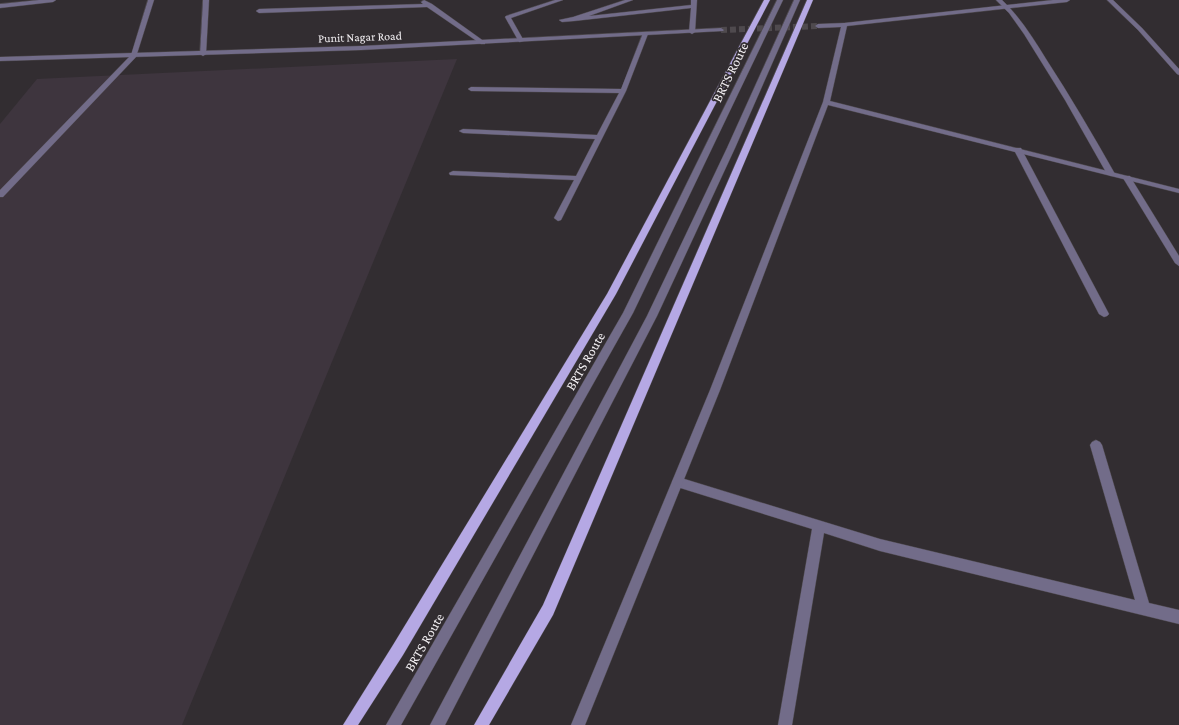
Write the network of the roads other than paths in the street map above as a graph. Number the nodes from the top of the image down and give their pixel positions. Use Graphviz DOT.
graph roads {
  1 [pos="53,0"];
  2 [pos="151,0"];
  3 [pos="206,0"];
  4 [pos="422,0"];
  5 [pos="560,0"];
  6 [pos="630,0"];
  7 [pos="767,0"];
  8 [pos="780,0"];
  9 [pos="797,0"];
  10 [pos="810,0"];
  11 [pos="999,0"];
  12 [pos="1067,0"];
  13 [pos="1110,0"];
  14 [pos="694,3"];
  15 [pos="430,5"];
  16 [pos="0,6"];
  17 [pos="1006,6"];
  18 [pos="259,10"];
  19 [pos="574,18"];
  20 [pos="562,20"];
  21 [pos="818,26"];
  22 [pos="844,26"];
  23 [pos="721,30"];
  24 [pos="692,32"];
  25 [pos="645,34"];
  26 [pos="521,41"];
  27 [pos="483,44"];
  28 [pos="203,54"];
  29 [pos="134,56"];
  30 [pos="0,59"];
  31 [pos="1179,72"];
  32 [pos="471,89"];
  33 [pos="623,91"];
  34 [pos="826,102"];
  35 [pos="463,131"];
  36 [pos="600,137"];
  37 [pos="1018,150"];
  38 [pos="453,173"];
  39 [pos="1111,174"];
  40 [pos="579,178"];
  41 [pos="1127,178"];
  42 [pos="1179,191"];
  43 [pos="0,195"];
  44 [pos="558,218"];
  45 [pos="1179,263"];
  46 [pos="1104,314"];
  47 [pos="1096,445"];
  48 [pos="678,482"];
  49 [pos="819,526"];
  50 [pos="1144,608"];
  51 [pos="1179,617"];
  52 [pos="350,725"];
  53 [pos="393,725"];
  54 [pos="437,725"];
  55 [pos="481,725"];
  56 [pos="578,725"];
  57 [pos="785,725"];
  1 -- 16 [label="street"];
  2 -- 29 [label="street"];
  3 -- 28 [label="street"];
  4 -- 15 [label="street"];
  5 -- 26 [label="street"];
  6 -- 19 [label="street"];
  7 -- 52 [label="main road"];
  8 -- 53 [label="street, BRTS Route"];
  9 -- 54 [label="street"];
  10 -- 55 [label="main road"];
  11 -- 17 [label="street"];
  12 -- 17 [label="street"];
  13 -- 31 [label="street"];
  14 -- 19 [label="street"];
  14 -- 24 [label="street"];
  15 -- 18 [label="street"];
  15 -- 27 [label="street"];
  17 -- 22 [label="street"];
  17 -- 39 [label="street"];
  19 -- 20 [label="street"];
  21 -- 22 [label="street"];
  22 -- 34 [label="street"];
  23 -- 24 [label="street, Punit Nagar Road"];
  24 -- 25 [label="street, Punit Nagar Road"];
  25 -- 26 [label="street, Punit Nagar Road"];
  25 -- 33 [label="street"];
  26 -- 27 [label="street, Punit Nagar Road"];
  27 -- 28 [label="street, Punit Nagar Road"];
  28 -- 29 [label="street, Punit Nagar Road"];
  29 -- 30 [label="street, Punit Nagar Road"];
  29 -- 43 [label="street"];
  32 -- 33 [label="street"];
  33 -- 36 [label="street"];
  34 -- 37 [label="street"];
  34 -- 48 [label="street"];
  35 -- 36 [label="street"];
  36 -- 40 [label="street"];
  37 -- 39 [label="street"];
  37 -- 46 [label="street"];
  38 -- 40 [label="street"];
  39 -- 41 [label="street"];
  40 -- 44 [label="street"];
  41 -- 42 [label="street"];
  41 -- 45 [label="street"];
  47 -- 50 [label="street"];
  48 -- 49 [label="street"];
  48 -- 56 [label="street"];
  49 -- 50 [label="street"];
  49 -- 57 [label="street"];
  50 -- 51 [label="street"];
}
